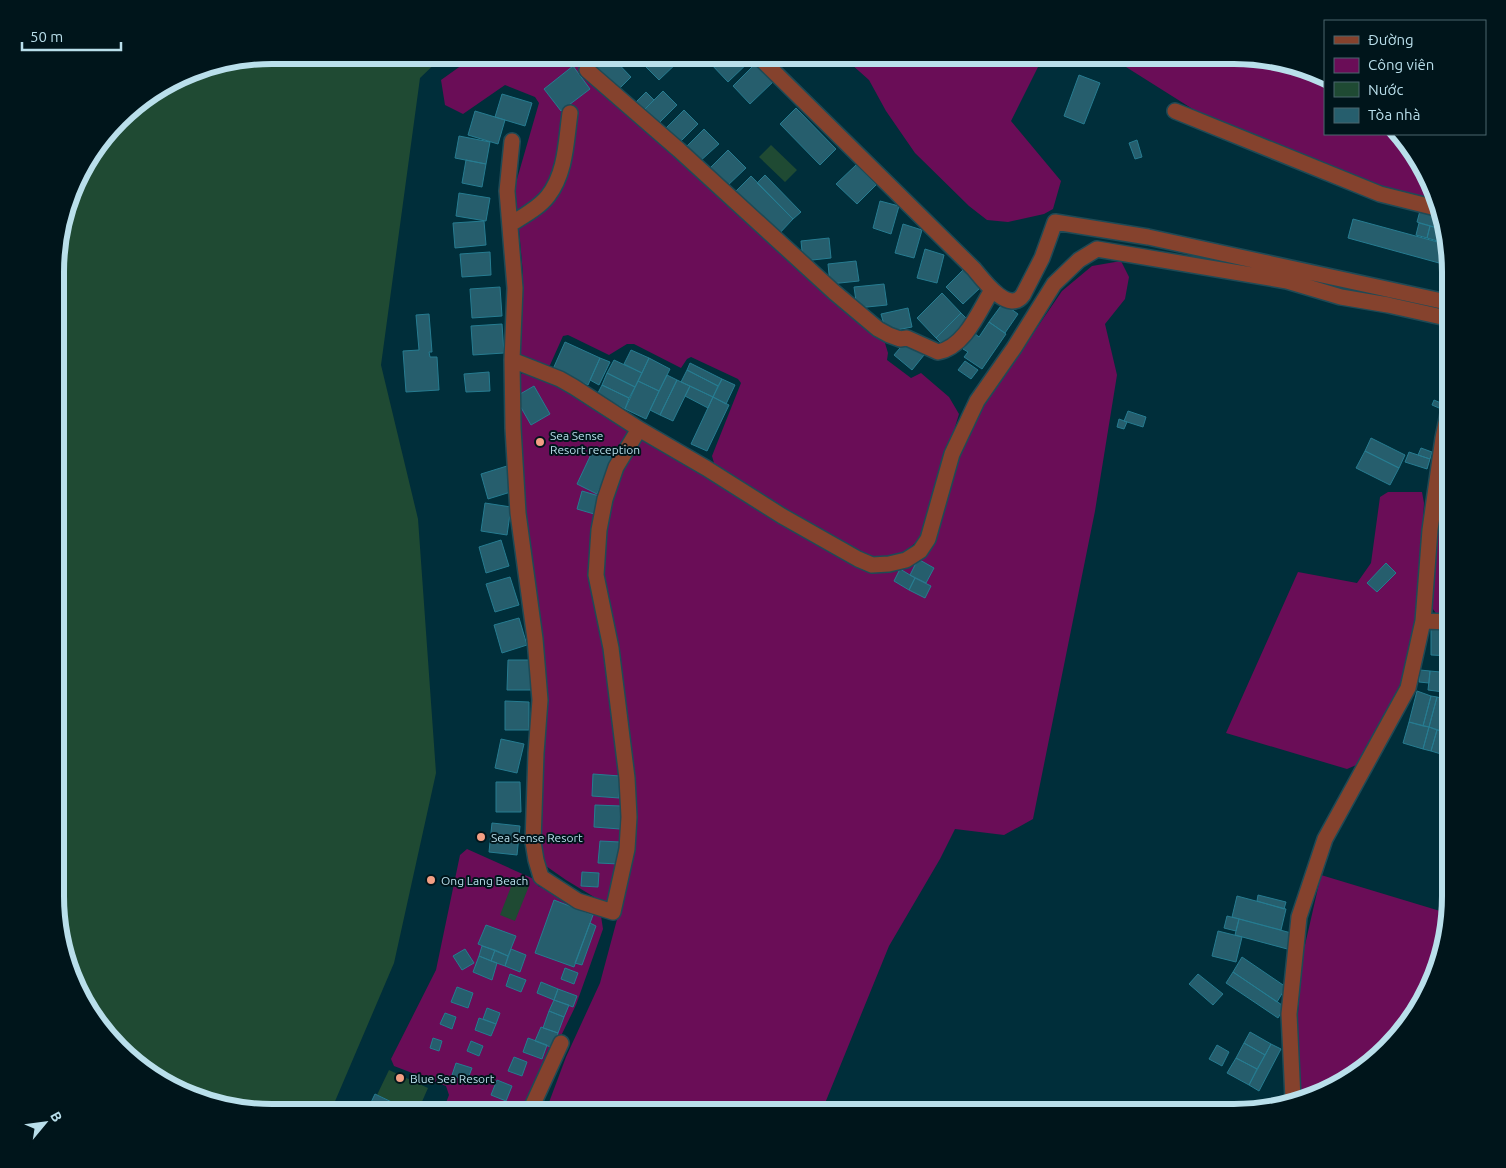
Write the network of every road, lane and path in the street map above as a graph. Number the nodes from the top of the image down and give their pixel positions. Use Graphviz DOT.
graph roads {
  1 [pos="766,64"];
  2 [pos="587,70"];
  3 [pos="1175,111"];
  4 [pos="570,113"];
  5 [pos="512,141"];
  6 [pos="1432,207"];
  7 [pos="511,224"];
  8 [pos="992,290"];
  9 [pos="1442,301"];
  10 [pos="1442,317"];
  11 [pos="512,360"];
  12 [pos="639,429"];
  13 [pos="1442,445"];
  14 [pos="1423,621"];
  15 [pos="1442,622"];
  16 [pos="561,1043"];
  17 [pos="1293,1096"];
  18 [pos="533,1104"];
  1 -- 8 [label="street"];
  2 -- 8 [label="street"];
  3 -- 6 [label="street"];
  4 -- 7 [label="street"];
  5 -- 7 [label="street"];
  7 -- 11 [label="street"];
  8 -- 9 [label="street"];
  10 -- 12 [label="street"];
  11 -- 12 [label="street"];
  11 -- 12 [label="street"];
  13 -- 14 [label="street"];
  14 -- 15 [label="street"];
  14 -- 17 [label="street"];
  16 -- 18 [label="street"];
}
